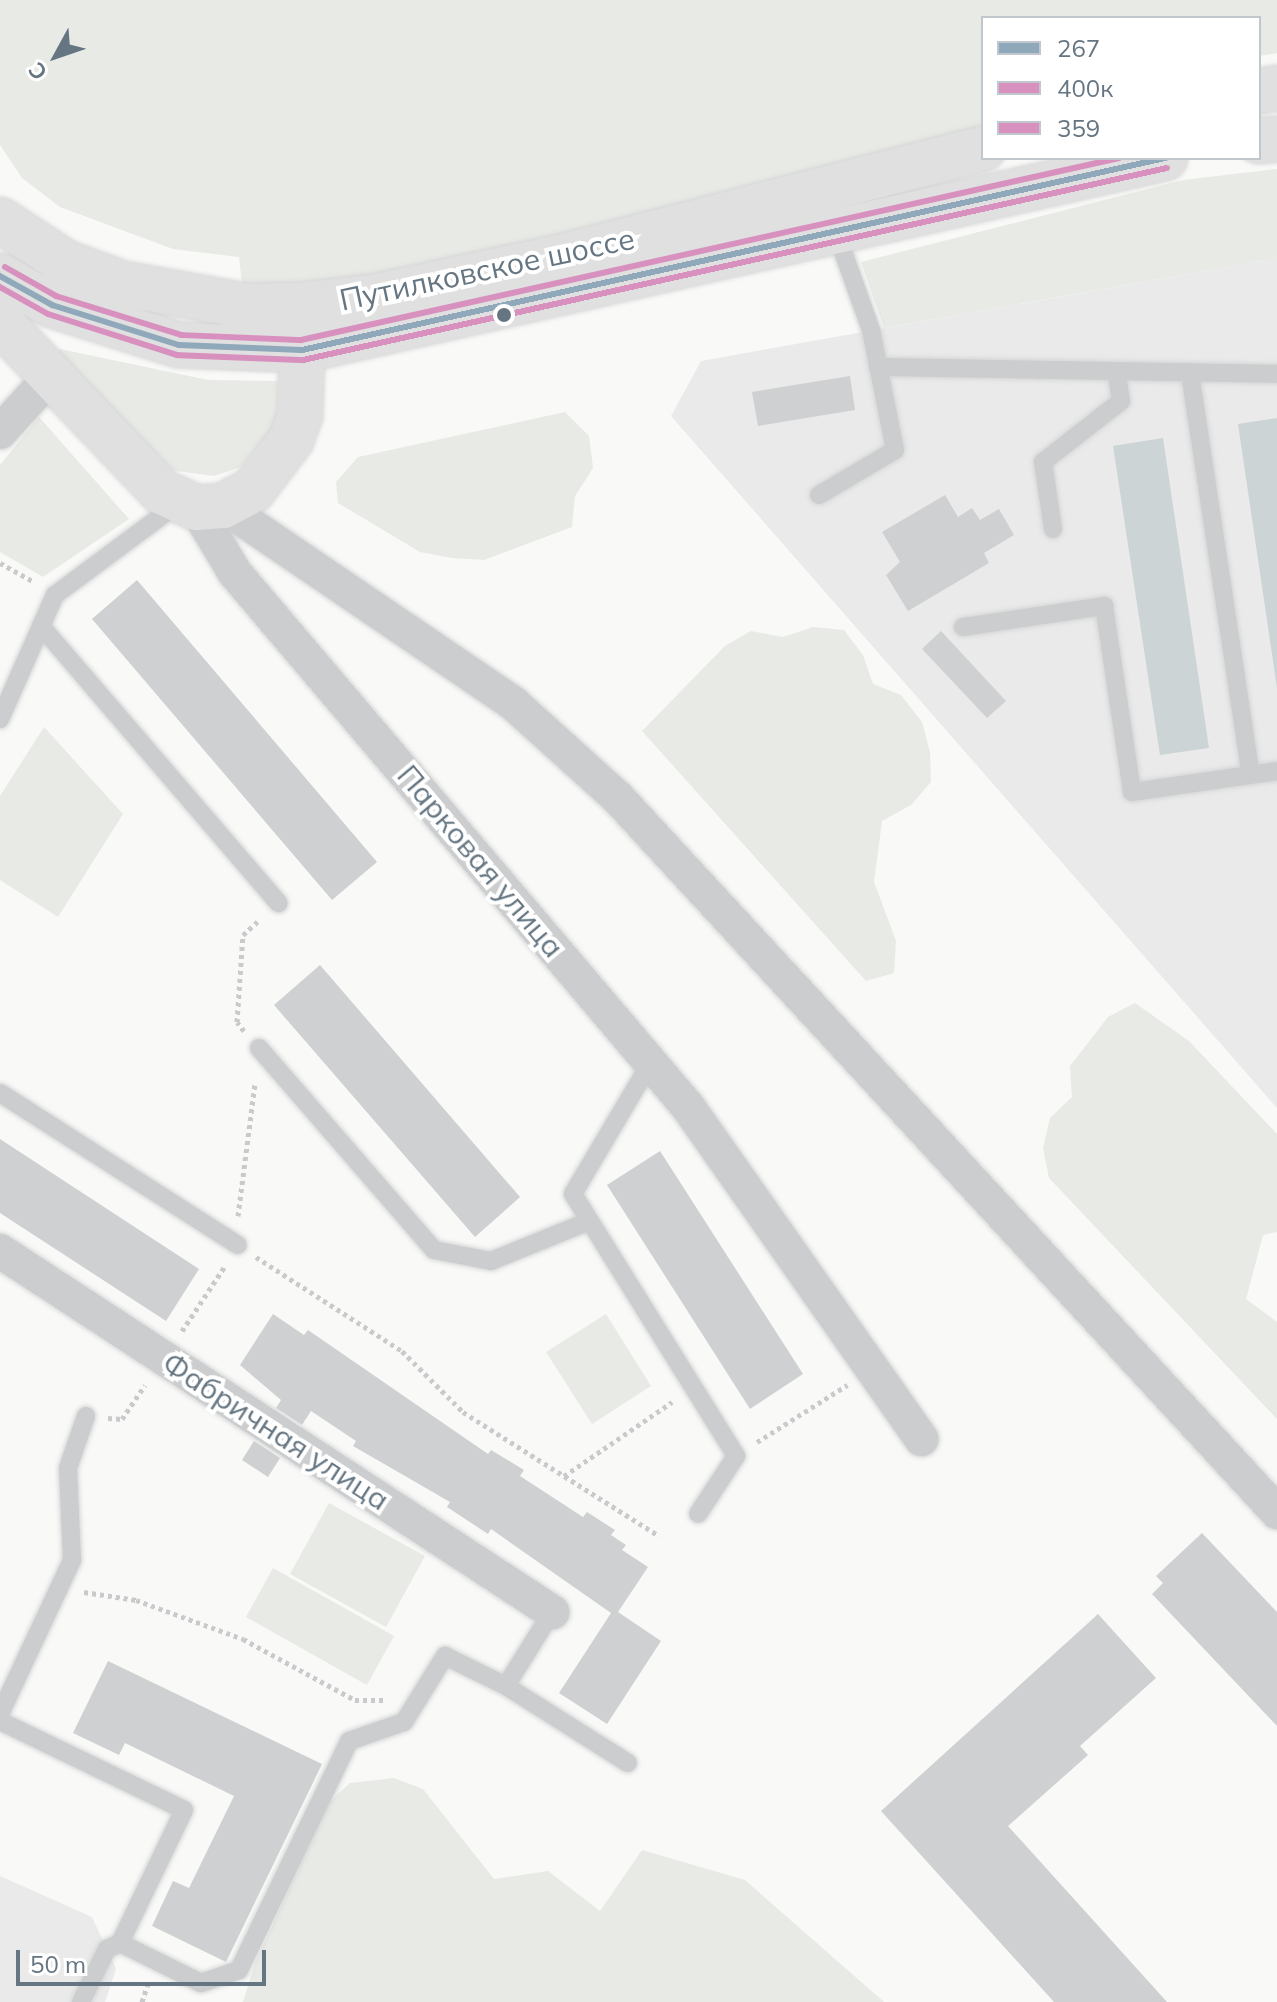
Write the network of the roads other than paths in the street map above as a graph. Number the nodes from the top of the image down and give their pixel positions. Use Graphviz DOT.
graph roads {
  1 [pos="981,149"];
  2 [pos="1156,160"];
  3 [pos="0,220"];
  4 [pos="836,232"];
  5 [pos="0,276"];
  6 [pos="247,306"];
  7 [pos="0,322"];
  8 [pos="302,350"];
  9 [pos="878,367"];
  10 [pos="1116,371"];
  11 [pos="1190,373"];
  12 [pos="1277,374"];
  13 [pos="50,377"];
  14 [pos="0,432"];
  15 [pos="819,495"];
  16 [pos="199,506"];
  17 [pos="1053,529"];
  18 [pos="41,626"];
  19 [pos="963,627"];
  20 [pos="0,719"];
  21 [pos="1277,771"];
  22 [pos="1251,774"];
  23 [pos="278,903"];
  24 [pos="259,1048"];
  25 [pos="651,1062"];
  26 [pos="0,1093"];
  27 [pos="587,1222"];
  28 [pos="232,1242"];
  29 [pos="0,1251"];
  30 [pos="86,1416"];
  31 [pos="921,1439"];
  32 [pos="1277,1512"];
  33 [pos="698,1514"];
  34 [pos="552,1612"];
  35 [pos="506,1686"];
  36 [pos="0,1714"];
  37 [pos="0,1721"];
  38 [pos="628,1763"];
  39 [pos="120,1943"];
  40 [pos="81,2002"];
  1 -- 6 [label="main road, Путилковское шоссе"];
  2 -- 4 [label="main road, Путилковское шоссе"];
  3 -- 6 [label="main road, Путилковское шоссе"];
  4 -- 8 [label="main road, Путилковское шоссе"];
  4 -- 9 [label="lane"];
  5 -- 8 [label="main road, Путилковское шоссе"];
  6 -- 8 [label="main road"];
  7 -- 13 [label="main road, Парковая улица"];
  8 -- 16 [label="main road"];
  9 -- 10 [label="lane"];
  9 -- 15 [label="lane"];
  10 -- 11 [label="lane"];
  10 -- 17 [label="lane"];
  11 -- 12 [label="lane"];
  11 -- 22 [label="lane"];
  13 -- 14 [label="street"];
  13 -- 16 [label="main road, Парковая улица"];
  16 -- 18 [label="lane"];
  16 -- 25 [label="street, Парковая улица"];
  16 -- 32 [label="street"];
  18 -- 20 [label="lane"];
  18 -- 23 [label="lane"];
  19 -- 22 [label="lane"];
  21 -- 22 [label="lane"];
  24 -- 27 [label="lane"];
  25 -- 27 [label="lane"];
  25 -- 31 [label="street, Парковая улица"];
  26 -- 28 [label="lane"];
  27 -- 33 [label="lane"];
  29 -- 34 [label="street, Фабричная улица"];
  30 -- 36 [label="lane"];
  34 -- 35 [label="lane"];
  35 -- 38 [label="lane"];
  35 -- 39 [label="lane"];
  37 -- 39 [label="lane"];
  39 -- 40 [label="lane"];
}
